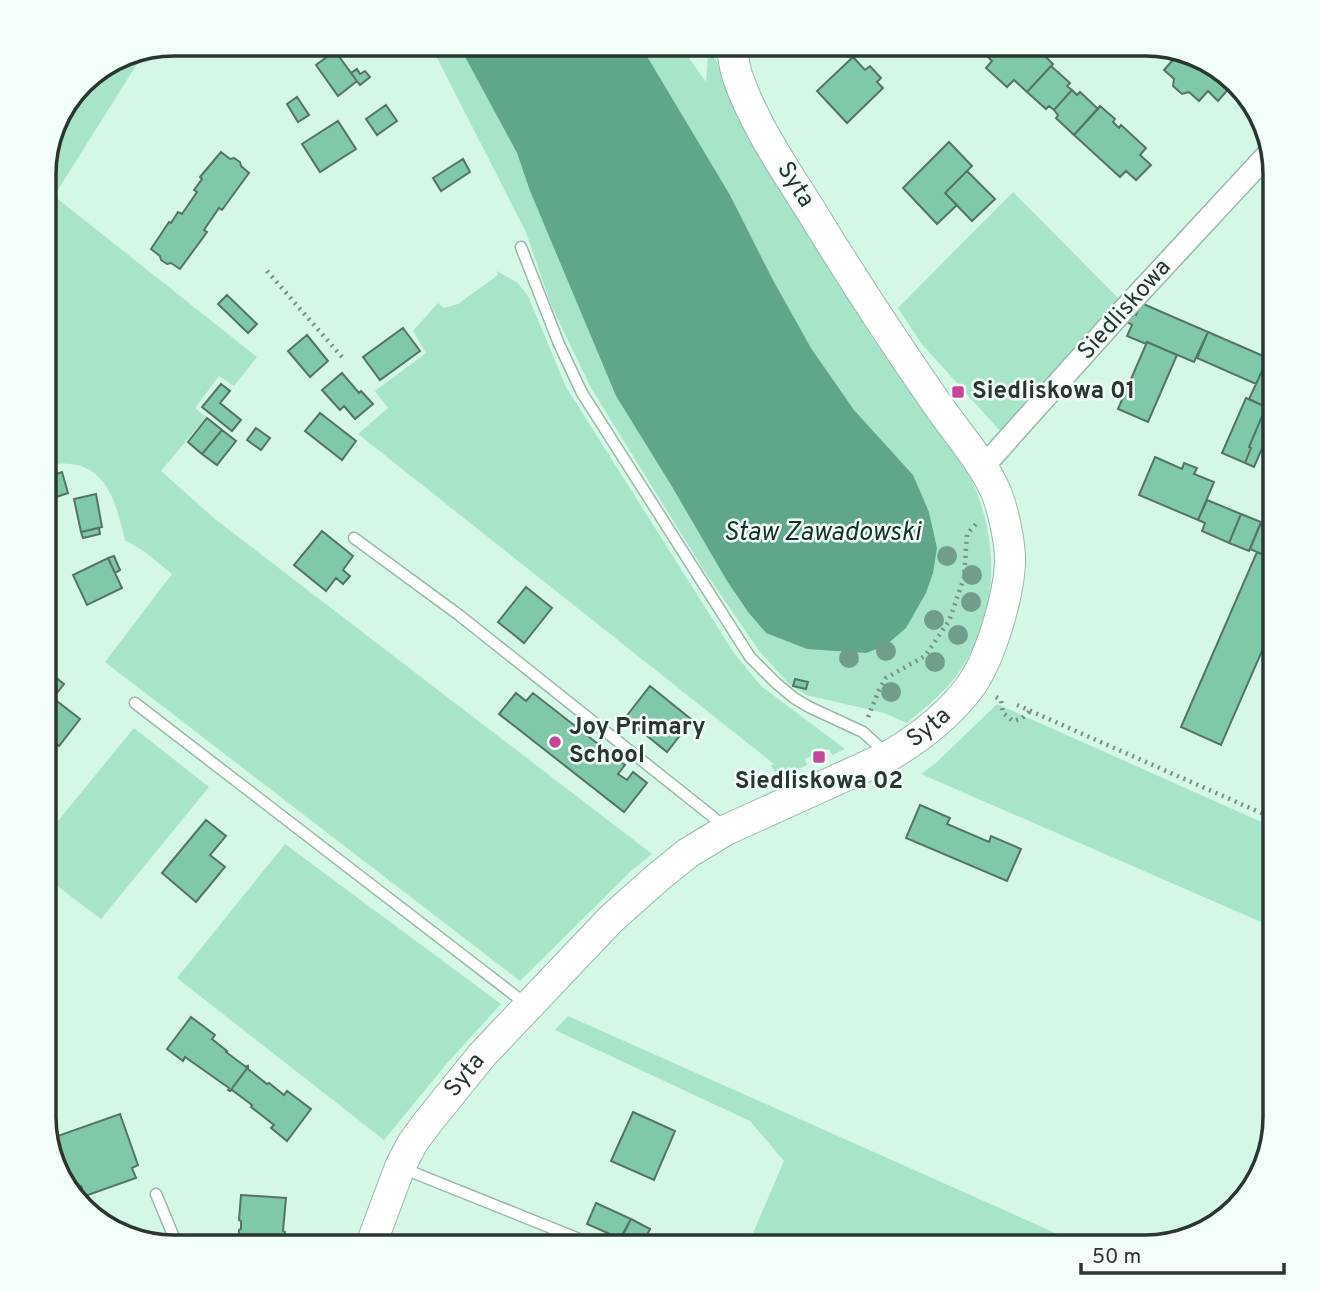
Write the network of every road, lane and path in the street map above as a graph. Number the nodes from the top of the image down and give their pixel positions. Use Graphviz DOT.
graph roads {
  1 [pos="733,56"];
  2 [pos="1262,161"];
  3 [pos="522,247"];
  4 [pos="267,271"];
  5 [pos="342,357"];
  6 [pos="983,467"];
  7 [pos="980,521"];
  8 [pos="354,538"];
  9 [pos="989,693"];
  10 [pos="135,703"];
  11 [pos="1017,705"];
  12 [pos="870,710"];
  13 [pos="1030,711"];
  14 [pos="888,756"];
  15 [pos="1263,814"];
  16 [pos="726,830"];
  17 [pos="528,1006"];
  18 [pos="400,1167"];
  19 [pos="156,1194"];
  20 [pos="173,1235"];
  21 [pos="374,1235"];
  22 [pos="569,1235"];
  1 -- 6 [label="street, Syta"];
  2 -- 6 [label="street, Siedliskowa"];
  3 -- 14 [label="lane"];
  4 -- 5 [label="path"];
  6 -- 14 [label="street, Syta"];
  7 -- 12 [label="path"];
  8 -- 16 [label="lane"];
  9 -- 13 [label="path"];
  10 -- 17 [label="lane"];
  11 -- 13 [label="path"];
  13 -- 15 [label="path"];
  14 -- 16 [label="street, Syta"];
  16 -- 17 [label="street, Syta"];
  17 -- 18 [label="street, Syta"];
  18 -- 21 [label="street, Syta"];
  18 -- 22 [label="lane"];
  19 -- 20 [label="lane"];
}
